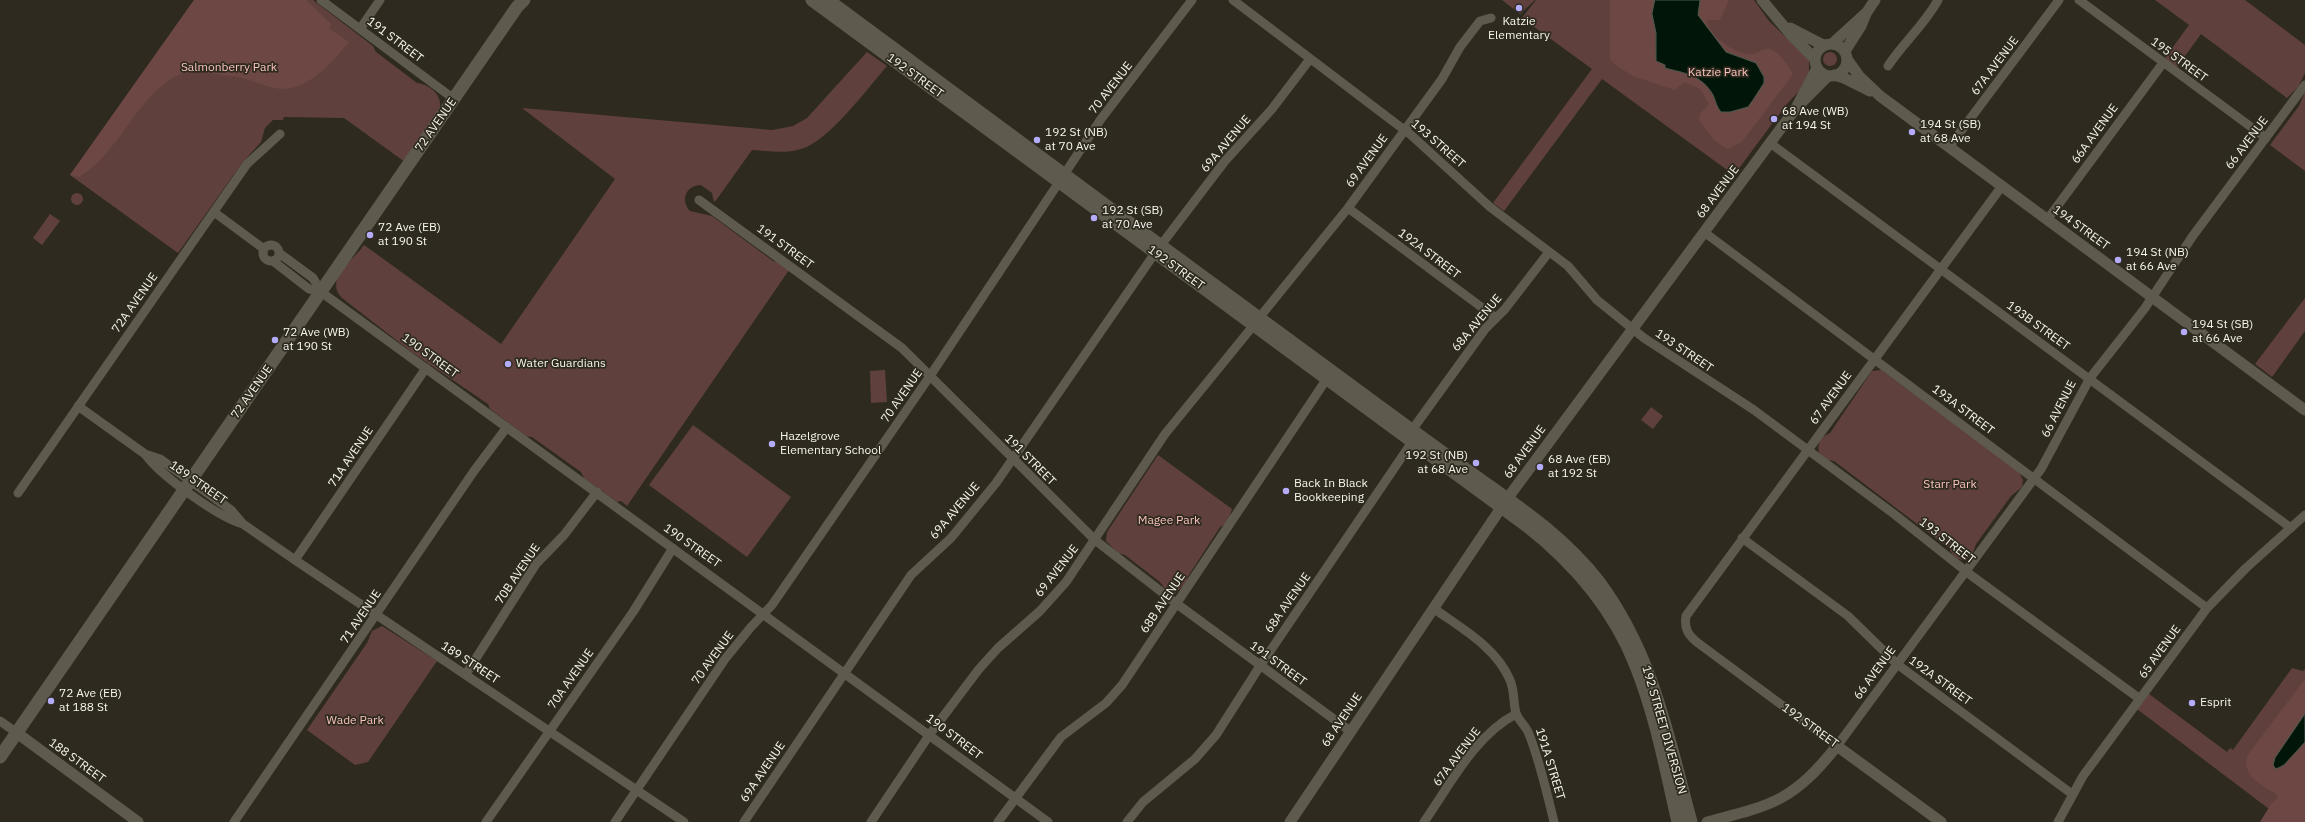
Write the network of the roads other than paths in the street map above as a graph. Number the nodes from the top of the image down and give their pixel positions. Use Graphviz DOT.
graph roads {
  1 [pos="321,0"];
  2 [pos="380,0"];
  3 [pos="812,0"];
  4 [pos="1192,0"];
  5 [pos="1233,0"];
  6 [pos="1762,0"];
  7 [pos="1875,0"];
  8 [pos="1938,0"];
  9 [pos="2059,0"];
  10 [pos="2079,0"];
  11 [pos="521,2"];
  12 [pos="835,2"];
  13 [pos="1866,12"];
  14 [pos="1491,18"];
  15 [pos="1777,20"];
  16 [pos="360,29"];
  17 [pos="1828,44"];
  18 [pos="1846,55"];
  19 [pos="1310,59"];
  20 [pos="1816,63"];
  21 [pos="2163,63"];
  22 [pos="1888,66"];
  23 [pos="1831,76"];
  24 [pos="2305,85"];
  25 [pos="1880,96"];
  26 [pos="454,99"];
  27 [pos="1796,108"];
  28 [pos="1404,130"];
  29 [pos="280,134"];
  30 [pos="2266,138"];
  31 [pos="1770,143"];
  32 [pos="1949,146"];
  33 [pos="1063,179"];
  34 [pos="2002,186"];
  35 [pos="699,200"];
  36 [pos="1348,208"];
  37 [pos="214,212"];
  38 [pos="2047,220"];
  39 [pos="1704,232"];
  40 [pos="1158,249"];
  41 [pos="1549,252"];
  42 [pos="1941,269"];
  43 [pos="321,292"];
  44 [pos="2152,298"];
  45 [pos="1496,318"];
  46 [pos="1256,322"];
  47 [pos="1632,329"];
  48 [pos="1874,359"];
  49 [pos="426,368"];
  50 [pos="930,376"];
  51 [pos="2090,378"];
  52 [pos="1326,380"];
  53 [pos="78,406"];
  54 [pos="2305,410"];
  55 [pos="507,427"];
  56 [pos="1412,436"];
  57 [pos="1808,450"];
  58 [pos="1013,460"];
  59 [pos="2034,479"];
  60 [pos="188,485"];
  61 [pos="596,492"];
  62 [pos="18,493"];
  63 [pos="1504,503"];
  64 [pos="2305,515"];
  65 [pos="2291,528"];
  66 [pos="1742,538"];
  67 [pos="1095,540"];
  68 [pos="673,548"];
  69 [pos="295,560"];
  70 [pos="1966,571"];
  71 [pos="1177,604"];
  72 [pos="1433,608"];
  73 [pos="2207,608"];
  74 [pos="764,614"];
  75 [pos="377,615"];
  76 [pos="1685,626"];
  77 [pos="1897,664"];
  78 [pos="1260,666"];
  79 [pos="845,673"];
  80 [pos="466,674"];
  81 [pos="2140,699"];
  82 [pos="1516,714"];
  83 [pos="0,721"];
  84 [pos="550,730"];
  85 [pos="1350,731"];
  86 [pos="17,733"];
  87 [pos="930,734"];
  88 [pos="1837,746"];
  89 [pos="0,757"];
  90 [pos="636,790"];
  91 [pos="2072,794"];
  92 [pos="1015,798"];
  93 [pos="138,822"];
  94 [pos="234,822"];
  95 [pos="486,822"];
  96 [pos="615,822"];
  97 [pos="684,822"];
  98 [pos="744,822"];
  99 [pos="871,822"];
  100 [pos="998,822"];
  101 [pos="1048,822"];
  102 [pos="1127,822"];
  103 [pos="1290,822"];
  104 [pos="1424,822"];
  105 [pos="1554,822"];
  106 [pos="1678,822"];
  107 [pos="1691,822"];
  108 [pos="1707,822"];
  109 [pos="1941,822"];
  110 [pos="2058,822"];
  1 -- 16 [label="street, 191 STREET"];
  2 -- 16 [label="street"];
  3 -- 33 [label="main road, 192 STREET"];
  4 -- 33 [label="street, 70 AVENUE"];
  5 -- 19 [label="street, 193 STREET"];
  6 -- 15 [label="street"];
  7 -- 13 [label="street"];
  8 -- 22 [label="street"];
  9 -- 32 [label="street, 67A AVENUE"];
  10 -- 21 [label="street, 195 STREET"];
  11 -- 26 [label="main road, 72 AVENUE"];
  12 -- 33 [label="main road, 192 STREET"];
  13 -- 17 [label="street"];
  13 -- 18 [label="street"];
  14 -- 28 [label="street, 69 AVENUE"];
  15 -- 17 [label="street"];
  15 -- 20 [label="street"];
  16 -- 26 [label="street, 191 STREET"];
  17 -- 18 [label="street"];
  17 -- 20 [label="street"];
  18 -- 23 [label="street"];
  18 -- 25 [label="street, 194 STREET"];
  19 -- 28 [label="street, 193 STREET"];
  19 -- 40 [label="street, 69A AVENUE"];
  20 -- 23 [label="street"];
  20 -- 27 [label="street, 68 AVENUE"];
  21 -- 30 [label="street, 195 STREET"];
  21 -- 38 [label="street, 66A AVENUE"];
  23 -- 25 [label="street, 194 STREET"];
  23 -- 27 [label="street, 68 AVENUE"];
  24 -- 30 [label="street, 66 AVENUE"];
  25 -- 32 [label="street, 194 STREET"];
  26 -- 43 [label="main road, 72 AVENUE"];
  27 -- 31 [label="street, 68 AVENUE"];
  28 -- 36 [label="street, 69 AVENUE"];
  28 -- 41 [label="street, 193 STREET"];
  29 -- 37 [label="street, 72A AVENUE"];
  30 -- 44 [label="street, 66 AVENUE"];
  31 -- 39 [label="street, 68 AVENUE"];
  31 -- 42 [label="street, 193B STREET"];
  32 -- 34 [label="street, 194 STREET"];
  33 -- 40 [label="main road, 192 STREET"];
  33 -- 50 [label="street, 70 AVENUE"];
  34 -- 38 [label="street, 194 STREET"];
  34 -- 42 [label="street, 67 AVENUE"];
  35 -- 50 [label="street, 191 STREET"];
  36 -- 45 [label="street, 192A STREET"];
  36 -- 46 [label="street, 69 AVENUE"];
  37 -- 43 [label="street, 190 STREET"];
  37 -- 53 [label="street, 72A AVENUE"];
  38 -- 44 [label="street, 194 STREET"];
  39 -- 47 [label="street, 68 AVENUE"];
  39 -- 48 [label="street, 193A STREET"];
  40 -- 46 [label="main road, 192 STREET"];
  40 -- 46 [label="main road, 192 STREET"];
  40 -- 58 [label="street, 69A AVENUE"];
  41 -- 45 [label="street, 68A AVENUE"];
  41 -- 47 [label="street, 193 STREET"];
  42 -- 48 [label="street, 67 AVENUE"];
  42 -- 51 [label="street, 193B STREET"];
  43 -- 49 [label="street, 190 STREET"];
  43 -- 60 [label="main road, 72 AVENUE"];
  44 -- 51 [label="street, 66 AVENUE"];
  44 -- 54 [label="street, 194 STREET"];
  45 -- 56 [label="street, 68A AVENUE"];
  46 -- 52 [label="main road, 192 STREET"];
  46 -- 56 [label="main road, 192 STREET"];
  46 -- 67 [label="street, 69 AVENUE"];
  47 -- 57 [label="street, 193 STREET"];
  47 -- 63 [label="street, 68 AVENUE"];
  48 -- 57 [label="street, 67 AVENUE"];
  48 -- 59 [label="street, 193A STREET"];
  49 -- 55 [label="street, 190 STREET"];
  49 -- 69 [label="street, 71A AVENUE"];
  50 -- 58 [label="street, 191 STREET"];
  50 -- 74 [label="street, 70 AVENUE"];
  51 -- 59 [label="street, 66 AVENUE"];
  51 -- 65 [label="street, 193B STREET"];
  52 -- 56 [label="main road, 192 STREET"];
  52 -- 71 [label="street, 68B AVENUE"];
  53 -- 60 [label="street, 189 STREET"];
  53 -- 62 [label="street, 72A AVENUE"];
  55 -- 61 [label="street, 190 STREET"];
  55 -- 75 [label="street, 71 AVENUE"];
  56 -- 63 [label="main road, 192 STREET"];
  56 -- 78 [label="street, 68A AVENUE"];
  57 -- 66 [label="street, 67 AVENUE"];
  57 -- 70 [label="street, 193 STREET"];
  58 -- 67 [label="street, 191 STREET"];
  58 -- 79 [label="street, 69A AVENUE"];
  59 -- 70 [label="street, 66 AVENUE"];
  59 -- 73 [label="street, 193A STREET"];
  60 -- 69 [label="street, 189 STREET"];
  60 -- 86 [label="main road, 72 AVENUE"];
  61 -- 68 [label="street, 190 STREET"];
  61 -- 80 [label="street, 70B AVENUE"];
  63 -- 72 [label="street, 68 AVENUE"];
  63 -- 106 [label="main road, 192 STREET DIVERSION"];
  63 -- 107 [label="main road, 192 STREET DIVERSION"];
  64 -- 65 [label="street, 65 AVENUE"];
  65 -- 73 [label="street, 65 AVENUE"];
  66 -- 76 [label="street, 67 AVENUE"];
  66 -- 77 [label="street, 192A STREET"];
  67 -- 71 [label="street, 191 STREET"];
  67 -- 87 [label="street, 69 AVENUE"];
  68 -- 74 [label="street, 190 STREET"];
  68 -- 84 [label="street, 70A AVENUE"];
  69 -- 75 [label="street, 189 STREET"];
  70 -- 77 [label="street, 66 AVENUE"];
  70 -- 81 [label="street, 193 STREET"];
  71 -- 78 [label="street, 191 STREET"];
  71 -- 92 [label="street, 68B AVENUE"];
  72 -- 82 [label="street, 191A STREET"];
  72 -- 85 [label="street, 68 AVENUE"];
  73 -- 81 [label="street, 65 AVENUE"];
  74 -- 79 [label="street, 190 STREET"];
  74 -- 90 [label="street, 70 AVENUE"];
  75 -- 80 [label="street, 189 STREET"];
  75 -- 94 [label="street, 71 AVENUE"];
  76 -- 88 [label="street, 192 STREET"];
  77 -- 88 [label="street, 66 AVENUE"];
  77 -- 91 [label="street, 192A STREET"];
  78 -- 85 [label="street, 191 STREET"];
  78 -- 102 [label="street, 68A AVENUE"];
  79 -- 87 [label="street, 190 STREET"];
  79 -- 98 [label="street, 69A AVENUE"];
  80 -- 84 [label="street, 189 STREET"];
  81 -- 91 [label="street, 65 AVENUE"];
  82 -- 104 [label="street, 67A AVENUE"];
  82 -- 105 [label="street, 191A STREET"];
  83 -- 86 [label="street, 188 STREET"];
  84 -- 90 [label="street, 189 STREET"];
  84 -- 95 [label="street, 70A AVENUE"];
  85 -- 103 [label="street, 68 AVENUE"];
  86 -- 89 [label="main road, 72 AVENUE"];
  86 -- 93 [label="street, 188 STREET"];
  87 -- 92 [label="street, 190 STREET"];
  87 -- 99 [label="street, 69 AVENUE"];
  88 -- 108 [label="street"];
  88 -- 109 [label="street, 192 STREET"];
  90 -- 96 [label="street, 70 AVENUE"];
  90 -- 97 [label="street, 189 STREET"];
  91 -- 110 [label="street, 65 AVENUE"];
  92 -- 100 [label="street, 68B AVENUE"];
  92 -- 101 [label="street, 190 STREET"];
}
